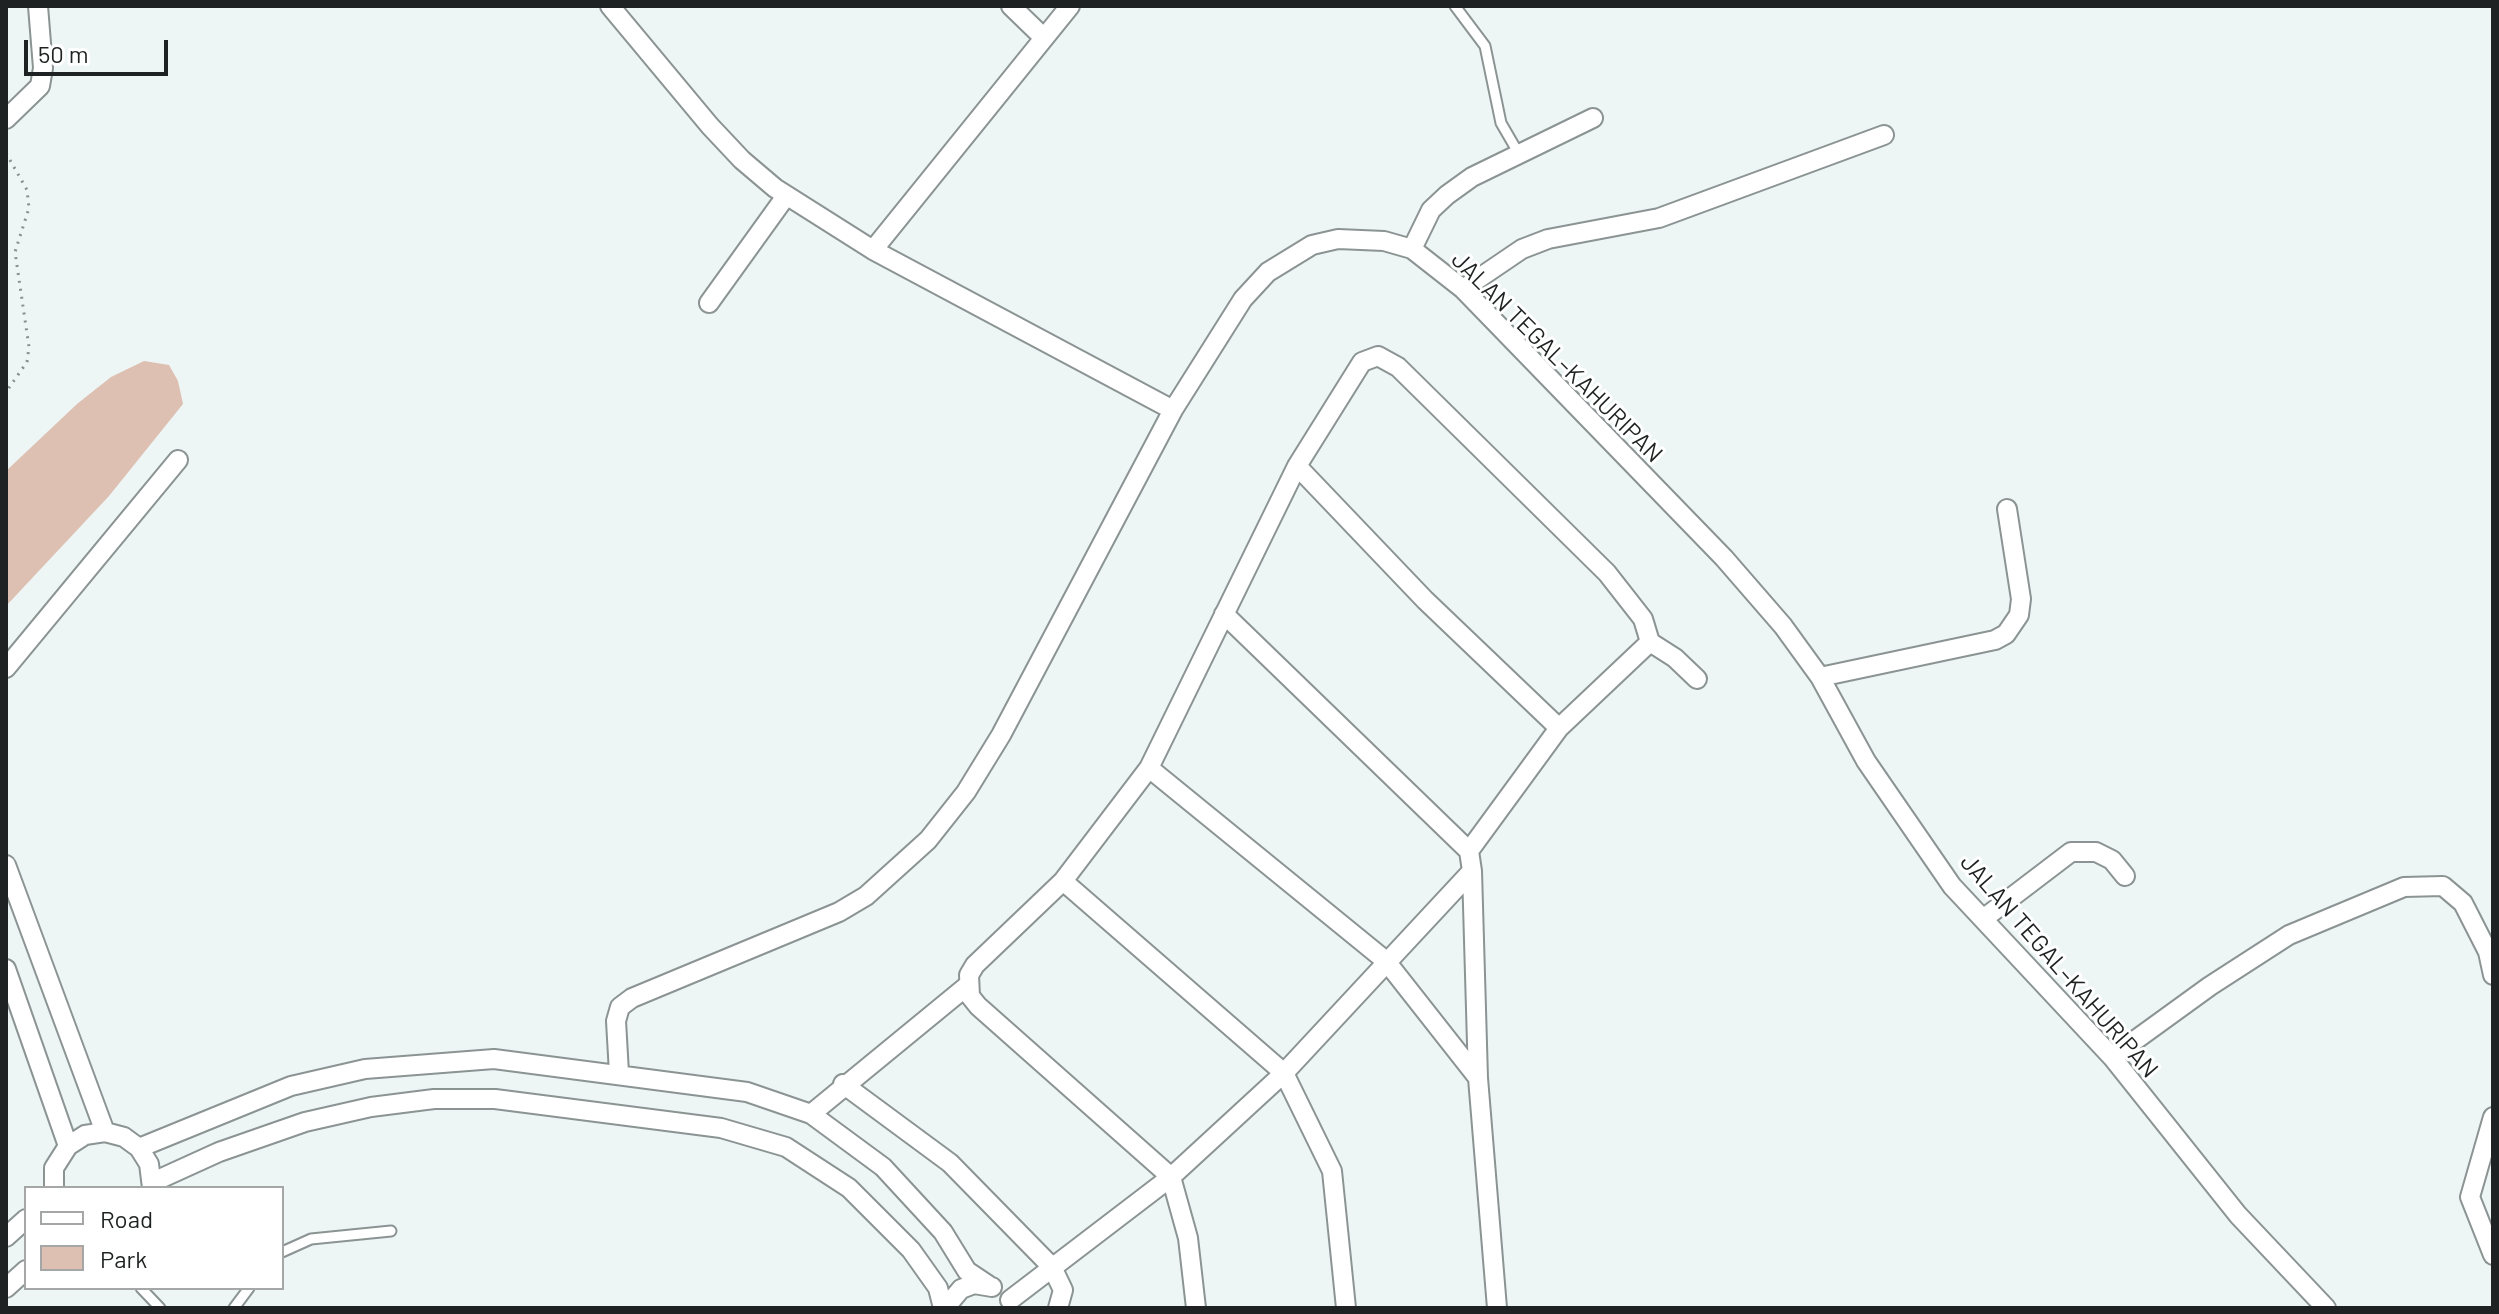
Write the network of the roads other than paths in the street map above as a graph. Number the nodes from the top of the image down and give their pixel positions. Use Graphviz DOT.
graph roads {
  1 [pos="38,6"];
  2 [pos="610,6"];
  3 [pos="1011,6"];
  4 [pos="1070,6"];
  5 [pos="1455,6"];
  6 [pos="1044,38"];
  7 [pos="1593,118"];
  8 [pos="6,119"];
  9 [pos="1884,135"];
  10 [pos="1519,154"];
  11 [pos="786,196"];
  12 [pos="1412,249"];
  13 [pos="873,250"];
  14 [pos="1463,289"];
  15 [pos="709,303"];
  16 [pos="1173,410"];
  17 [pos="178,460"];
  18 [pos="1297,466"];
  19 [pos="2007,509"];
  20 [pos="1224,614"];
  21 [pos="1650,642"];
  22 [pos="6,668"];
  23 [pos="1820,677"];
  24 [pos="1697,679"];
  25 [pos="1559,728"];
  26 [pos="1149,768"];
  27 [pos="1469,851"];
  28 [pos="6,865"];
  29 [pos="1472,871"];
  30 [pos="2125,876"];
  31 [pos="1063,881"];
  32 [pos="1983,919"];
  33 [pos="1386,961"];
  34 [pos="6,969"];
  35 [pos="2493,975"];
  36 [pos="967,986"];
  37 [pos="2112,1057"];
  38 [pos="619,1073"];
  39 [pos="1284,1073"];
  40 [pos="1478,1078"];
  41 [pos="843,1084"];
  42 [pos="811,1114"];
  43 [pos="2493,1117"];
  44 [pos="105,1132"];
  45 [pos="68,1146"];
  46 [pos="139,1148"];
  47 [pos="1171,1177"];
  48 [pos="152,1185"];
  49 [pos="54,1186"];
  50 [pos="24,1221"];
  51 [pos="391,1231"];
  52 [pos="6,1237"];
  53 [pos="284,1251"];
  54 [pos="2493,1255"];
  55 [pos="1052,1267"];
  56 [pos="24,1272"];
  57 [pos="988,1285"];
  58 [pos="6,1288"];
  59 [pos="143,1290"];
  60 [pos="248,1290"];
  61 [pos="1011,1304"];
  62 [pos="160,1308"];
  63 [pos="234,1308"];
  64 [pos="944,1308"];
  65 [pos="1058,1308"];
  66 [pos="1196,1308"];
  67 [pos="1346,1308"];
  68 [pos="1497,1308"];
  69 [pos="2326,1308"];
  1 -- 8 [label="street"];
  2 -- 11 [label="street"];
  3 -- 6 [label="street"];
  4 -- 6 [label="street"];
  5 -- 10 [label="lane"];
  6 -- 13 [label="street"];
  7 -- 10 [label="street"];
  9 -- 14 [label="street"];
  10 -- 12 [label="street"];
  11 -- 13 [label="street"];
  11 -- 15 [label="street"];
  12 -- 14 [label="street, JALAN TEGAL–KAHURIPAN"];
  12 -- 16 [label="street, JALAN TEGAL–KAHURIPAN"];
  13 -- 16 [label="street"];
  14 -- 23 [label="street, JALAN TEGAL–KAHURIPAN"];
  16 -- 38 [label="street, JALAN TEGAL–KAHURIPAN"];
  17 -- 22 [label="street"];
  18 -- 20 [label="street"];
  18 -- 21 [label="street"];
  18 -- 25 [label="street"];
  19 -- 23 [label="street"];
  20 -- 26 [label="street"];
  20 -- 27 [label="street"];
  21 -- 24 [label="street"];
  21 -- 25 [label="street"];
  23 -- 32 [label="street, JALAN TEGAL–KAHURIPAN"];
  25 -- 27 [label="street"];
  26 -- 31 [label="street"];
  26 -- 33 [label="street"];
  27 -- 29 [label="street"];
  28 -- 44 [label="street"];
  29 -- 33 [label="street"];
  29 -- 40 [label="street"];
  30 -- 32 [label="street"];
  31 -- 36 [label="street"];
  31 -- 39 [label="street"];
  32 -- 37 [label="street, JALAN TEGAL–KAHURIPAN"];
  33 -- 39 [label="street"];
  33 -- 40 [label="street"];
  34 -- 45 [label="street"];
  35 -- 37 [label="street"];
  36 -- 41 [label="street"];
  36 -- 47 [label="street"];
  37 -- 69 [label="street, JALAN TEGAL–KAHURIPAN"];
  38 -- 42 [label="street"];
  38 -- 46 [label="street"];
  39 -- 47 [label="street"];
  39 -- 67 [label="street"];
  40 -- 68 [label="street"];
  41 -- 42 [label="street"];
  41 -- 55 [label="street"];
  42 -- 57 [label="street"];
  43 -- 54 [label="street"];
  44 -- 45 [label="street"];
  44 -- 46 [label="street"];
  45 -- 49 [label="street"];
  46 -- 48 [label="street"];
  47 -- 55 [label="street"];
  47 -- 66 [label="street"];
  48 -- 64 [label="street"];
  50 -- 52 [label="street"];
  51 -- 53 [label="lane"];
  55 -- 61 [label="street"];
  55 -- 65 [label="street"];
  56 -- 58 [label="street"];
  57 -- 61 [label="street"];
  57 -- 64 [label="street"];
  59 -- 62 [label="lane"];
  60 -- 63 [label="lane"];
}
